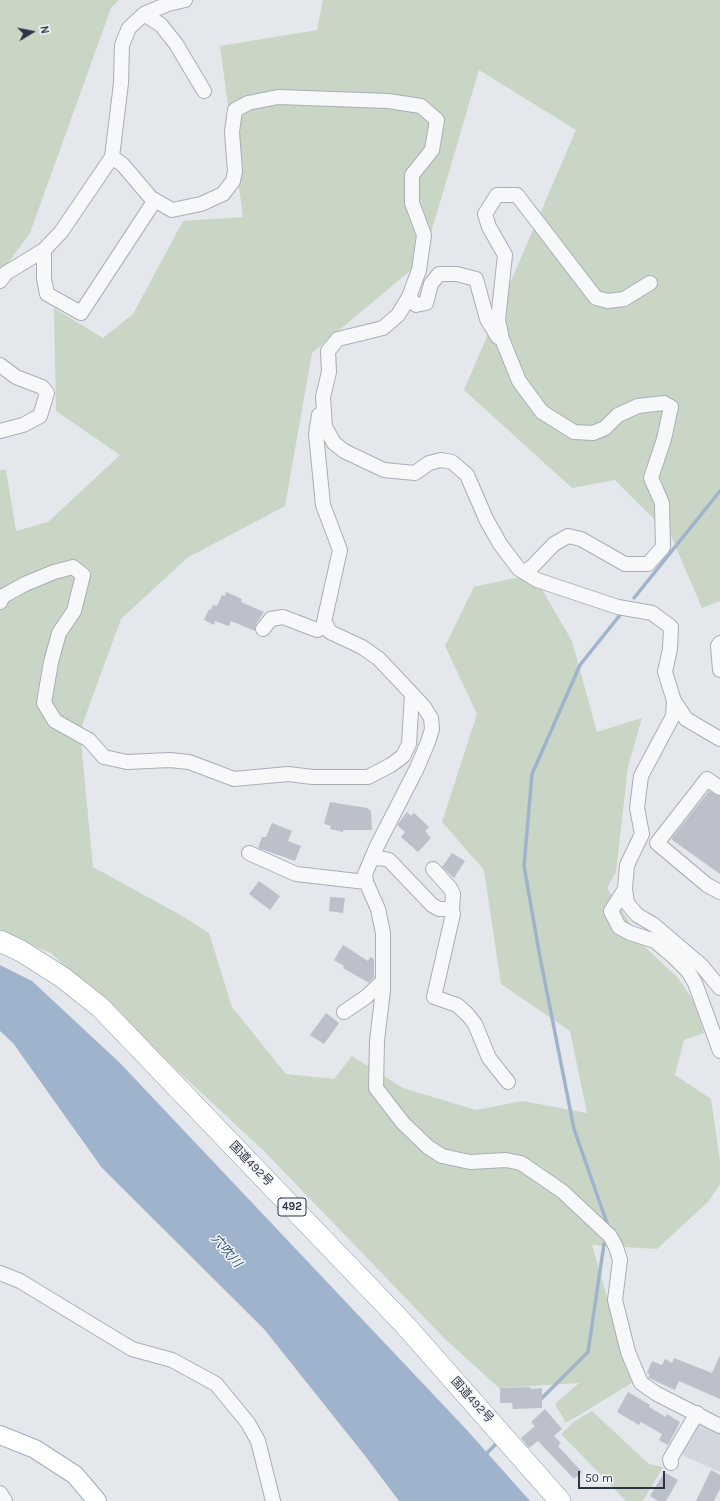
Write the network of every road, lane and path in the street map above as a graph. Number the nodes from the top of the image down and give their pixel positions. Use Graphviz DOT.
graph roads {
  1 [pos="183,1"];
  2 [pos="144,14"];
  3 [pos="204,91"];
  4 [pos="112,157"];
  5 [pos="155,200"];
  6 [pos="44,250"];
  7 [pos="0,281"];
  8 [pos="650,283"];
  9 [pos="409,297"];
  10 [pos="505,347"];
  11 [pos="0,365"];
  12 [pos="323,397"];
  13 [pos="0,430"];
  14 [pos="524,572"];
  15 [pos="0,602"];
  16 [pos="327,626"];
  17 [pos="263,630"];
  18 [pos="720,643"];
  19 [pos="720,670"];
  20 [pos="412,694"];
  21 [pos="674,701"];
  22 [pos="720,739"];
  23 [pos="720,788"];
  24 [pos="249,853"];
  25 [pos="371,860"];
  26 [pos="433,869"];
  27 [pos="366,882"];
  28 [pos="625,889"];
  29 [pos="720,892"];
  30 [pos="452,909"];
  31 [pos="0,941"];
  32 [pos="383,981"];
  33 [pos="720,988"];
  34 [pos="344,1012"];
  35 [pos="720,1051"];
  36 [pos="508,1082"];
  37 [pos="0,1274"];
  38 [pos="697,1414"];
  39 [pos="720,1426"];
  40 [pos="0,1435"];
  41 [pos="671,1462"];
  42 [pos="0,1493"];
  43 [pos="5,1501"];
  44 [pos="97,1501"];
  45 [pos="273,1501"];
  46 [pos="560,1501"];
  1 -- 2 [label="street"];
  2 -- 3 [label="street"];
  2 -- 4 [label="street"];
  4 -- 5 [label="street"];
  4 -- 6 [label="street"];
  5 -- 6 [label="street"];
  5 -- 9 [label="street"];
  6 -- 7 [label="street"];
  8 -- 10 [label="street"];
  9 -- 10 [label="street"];
  9 -- 12 [label="street"];
  10 -- 14 [label="street"];
  11 -- 13 [label="street"];
  12 -- 14 [label="street"];
  12 -- 16 [label="street"];
  14 -- 21 [label="street"];
  15 -- 20 [label="street"];
  16 -- 17 [label="street"];
  16 -- 20 [label="street"];
  18 -- 19 [label="street"];
  20 -- 25 [label="street"];
  21 -- 22 [label="street"];
  21 -- 28 [label="street"];
  23 -- 29 [label="street"];
  24 -- 27 [label="street"];
  25 -- 27 [label="street"];
  25 -- 30 [label="street"];
  26 -- 30 [label="street"];
  27 -- 32 [label="street"];
  28 -- 33 [label="street"];
  28 -- 35 [label="street"];
  30 -- 36 [label="street"];
  31 -- 46 [label="highway, 国道492号 / 492"];
  32 -- 34 [label="street"];
  32 -- 38 [label="street"];
  37 -- 45 [label="street"];
  38 -- 39 [label="street"];
  38 -- 41 [label="street"];
  40 -- 44 [label="main road"];
  42 -- 43 [label="street"];
}
